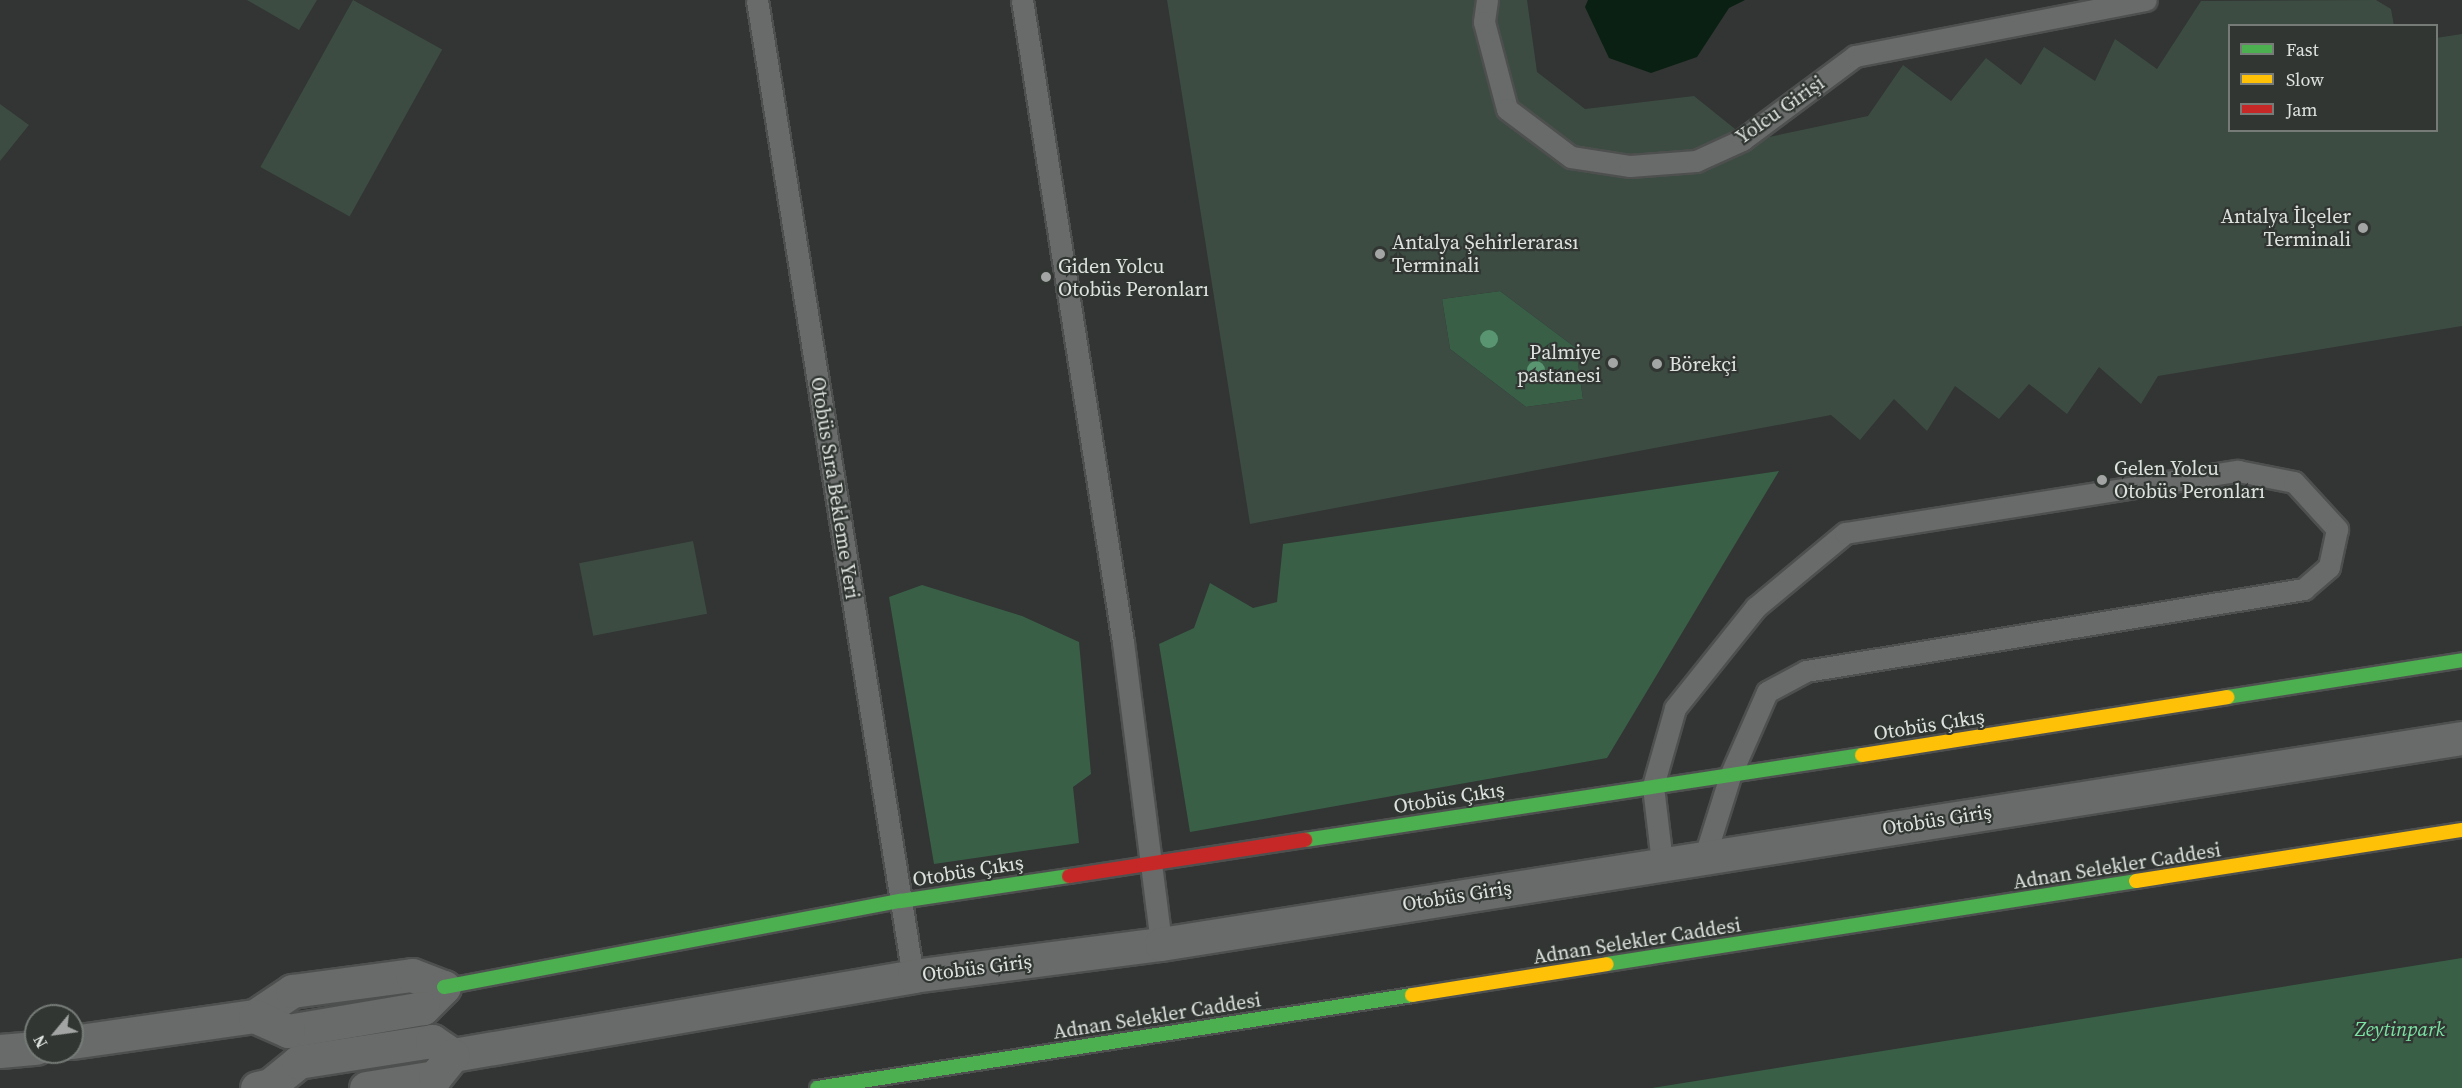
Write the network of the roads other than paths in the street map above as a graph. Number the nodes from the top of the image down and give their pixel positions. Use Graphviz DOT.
graph roads {
  1 [pos="757,0"];
  2 [pos="1022,0"];
  3 [pos="1487,0"];
  4 [pos="2146,0"];
  5 [pos="2462,660"];
  6 [pos="2462,738"];
  7 [pos="1730,776"];
  8 [pos="1653,786"];
  9 [pos="2462,830"];
  10 [pos="1705,856"];
  11 [pos="1153,862"];
  12 [pos="1662,862"];
  13 [pos="901,901"];
  14 [pos="1161,944"];
  15 [pos="913,976"];
  16 [pos="444,987"];
  17 [pos="84,1040"];
  18 [pos="24,1049"];
  19 [pos="0,1051"];
  20 [pos="453,1055"];
  21 [pos="268,1087"];
  22 [pos="366,1088"];
  23 [pos="817,1088"];
  1 -- 13 [label="lane, Otobüs Sıra Bekleme Yeri"];
  2 -- 11 [label="lane"];
  3 -- 4 [label="lane, Yolcu Girişi"];
  5 -- 7 [label="street, Otobüs Çıkış"];
  6 -- 10 [label="street, Otobüs Giriş"];
  7 -- 8 [label="street, Otobüs Çıkış"];
  7 -- 8 [label="lane"];
  7 -- 10 [label="lane"];
  8 -- 11 [label="street, Otobüs Çıkış"];
  8 -- 12 [label="lane"];
  9 -- 23 [label="street, Adnan Selekler Caddesi"];
  10 -- 12 [label="street, Otobüs Giriş"];
  11 -- 13 [label="street, Otobüs Çıkış"];
  11 -- 14 [label="lane"];
  12 -- 14 [label="street, Otobüs Giriş"];
  13 -- 15 [label="lane, Otobüs Sıra Bekleme Yeri"];
  13 -- 16 [label="street, Otobüs Çıkış"];
  14 -- 15 [label="street, Otobüs Giriş"];
  15 -- 20 [label="street, Otobüs Giriş"];
  16 -- 17 [label="street"];
  18 -- 19 [label="street"];
  20 -- 21 [label="street"];
  20 -- 22 [label="street"];
}
